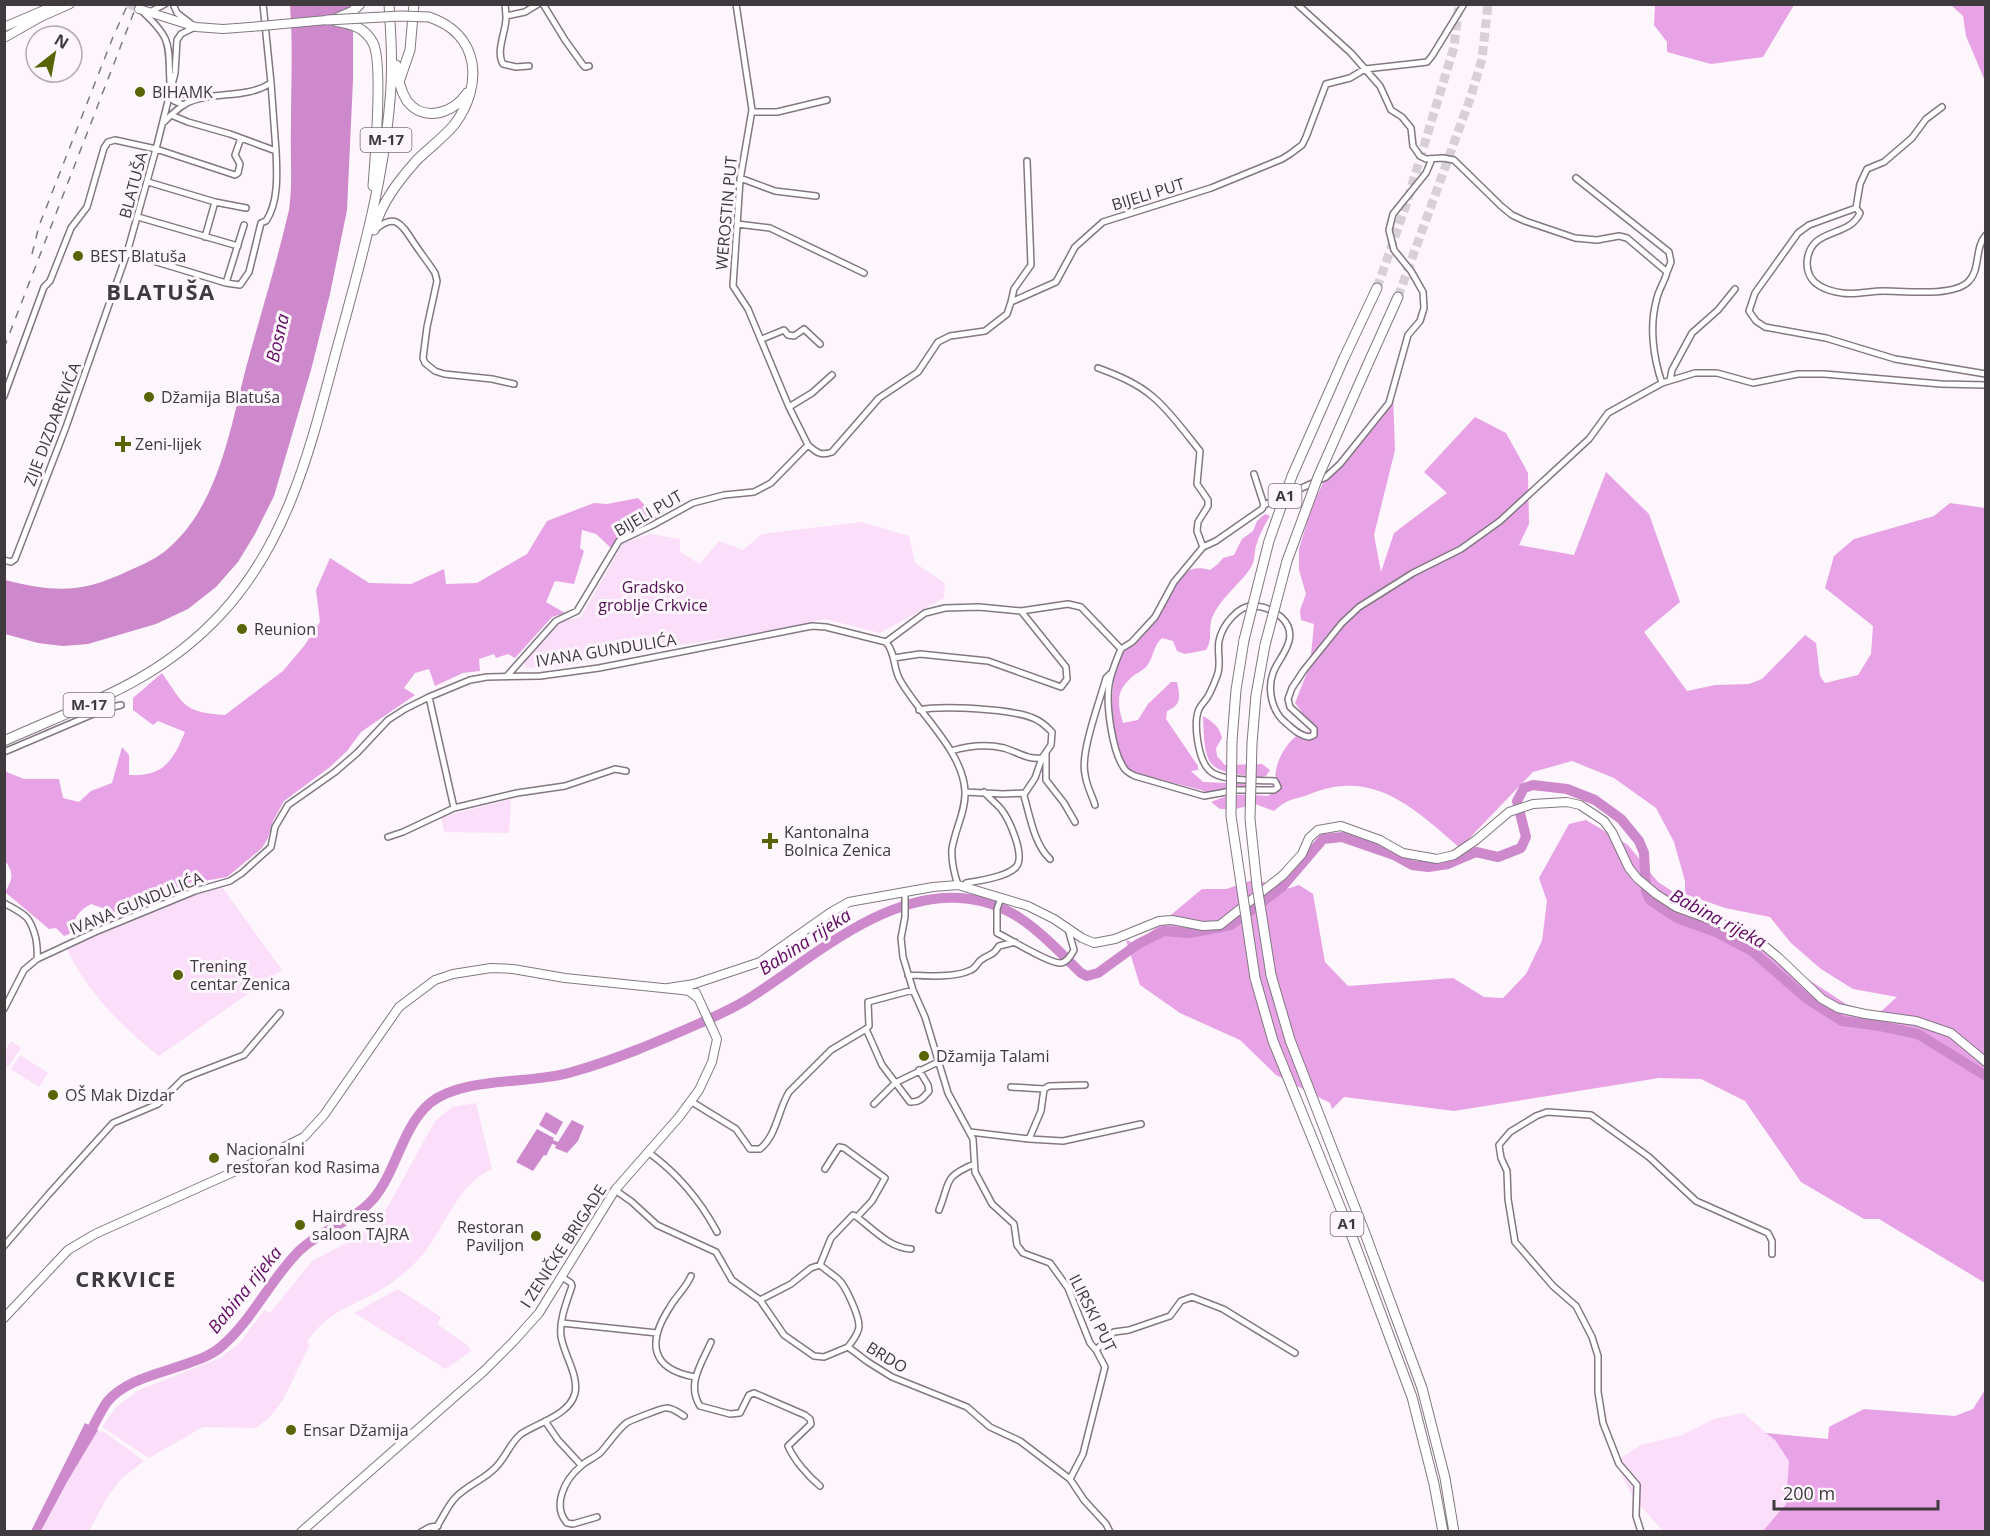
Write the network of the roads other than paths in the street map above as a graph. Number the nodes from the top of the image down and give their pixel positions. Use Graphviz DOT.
graph roads {
  1 [pos="58,4"];
  2 [pos="70,4"];
  3 [pos="165,4"];
  4 [pos="173,4"];
  5 [pos="263,4"];
  6 [pos="360,4"];
  7 [pos="389,4"];
  8 [pos="394,4"];
  9 [pos="414,4"];
  10 [pos="505,4"];
  11 [pos="538,4"];
  12 [pos="543,4"];
  13 [pos="736,4"];
  14 [pos="1297,4"];
  15 [pos="1464,4"];
  16 [pos="140,9"];
  17 [pos="150,12"];
  18 [pos="506,16"];
  19 [pos="327,20"];
  20 [pos="4,27"];
  21 [pos="196,27"];
  22 [pos="4,38"];
  23 [pos="529,66"];
  24 [pos="589,66"];
  25 [pos="1365,69"];
  26 [pos="473,74"];
  27 [pos="399,82"];
  28 [pos="271,83"];
  29 [pos="169,91"];
  30 [pos="200,99"];
  31 [pos="827,100"];
  32 [pos="184,105"];
  33 [pos="1942,107"];
  34 [pos="752,112"];
  35 [pos="171,115"];
  36 [pos="163,123"];
  37 [pos="241,138"];
  38 [pos="156,149"];
  39 [pos="276,150"];
  40 [pos="1432,159"];
  41 [pos="1027,161"];
  42 [pos="740,178"];
  43 [pos="1576,178"];
  44 [pos="148,182"];
  45 [pos="816,196"];
  46 [pos="215,202"];
  47 [pos="246,208"];
  48 [pos="1856,208"];
  49 [pos="138,217"];
  50 [pos="737,224"];
  51 [pos="244,225"];
  52 [pos="374,231"];
  53 [pos="1986,235"];
  54 [pos="205,237"];
  55 [pos="238,246"];
  56 [pos="128,253"];
  57 [pos="1667,272"];
  58 [pos="864,273"];
  59 [pos="358,274"];
  60 [pos="226,283"];
  61 [pos="1377,288"];
  62 [pos="1736,289"];
  63 [pos="113,296"];
  64 [pos="1398,297"];
  65 [pos="1011,302"];
  66 [pos="762,339"];
  67 [pos="820,344"];
  68 [pos="1098,368"];
  69 [pos="1986,374"];
  70 [pos="832,375"];
  71 [pos="1670,380"];
  72 [pos="1662,383"];
  73 [pos="514,384"];
  74 [pos="1986,385"];
  75 [pos="4,396"];
  76 [pos="789,407"];
  77 [pos="808,445"];
  78 [pos="1254,474"];
  79 [pos="1264,505"];
  80 [pos="1203,547"];
  81 [pos="4,560"];
  82 [pos="1021,611"];
  83 [pos="886,642"];
  84 [pos="1121,649"];
  85 [pos="894,658"];
  86 [pos="1111,673"];
  87 [pos="507,676"];
  88 [pos="429,697"];
  89 [pos="121,705"];
  90 [pos="919,710"];
  91 [pos="4,741"];
  92 [pos="951,751"];
  93 [pos="4,752"];
  94 [pos="1044,756"];
  95 [pos="626,771"];
  96 [pos="965,792"];
  97 [pos="984,792"];
  98 [pos="1025,793"];
  99 [pos="1095,805"];
  100 [pos="454,808"];
  101 [pos="1075,822"];
  102 [pos="388,837"];
  103 [pos="1050,859"];
  104 [pos="961,886"];
  105 [pos="905,891"];
  106 [pos="1000,900"];
  107 [pos="4,903"];
  108 [pos="1068,928"];
  109 [pos="1015,942"];
  110 [pos="37,959"];
  111 [pos="908,975"];
  112 [pos="694,984"];
  113 [pos="668,988"];
  114 [pos="913,990"];
  115 [pos="698,998"];
  116 [pos="4,1009"];
  117 [pos="280,1013"];
  118 [pos="866,1029"];
  119 [pos="938,1062"];
  120 [pos="1986,1062"];
  121 [pos="919,1070"];
  122 [pos="895,1083"];
  123 [pos="1085,1085"];
  124 [pos="1011,1087"];
  125 [pos="1044,1089"];
  126 [pos="692,1101"];
  127 [pos="874,1104"];
  128 [pos="1141,1124"];
  129 [pos="970,1132"];
  130 [pos="1029,1139"];
  131 [pos="648,1152"];
  132 [pos="974,1164"];
  133 [pos="825,1169"];
  134 [pos="615,1190"];
  135 [pos="939,1210"];
  136 [pos="857,1217"];
  137 [pos="717,1232"];
  138 [pos="4,1246"];
  139 [pos="911,1249"];
  140 [pos="1772,1254"];
  141 [pos="820,1264"];
  142 [pos="691,1276"];
  143 [pos="562,1278"];
  144 [pos="760,1300"];
  145 [pos="4,1318"];
  146 [pos="562,1323"];
  147 [pos="657,1333"];
  148 [pos="711,1342"];
  149 [pos="848,1347"];
  150 [pos="1096,1350"];
  151 [pos="1295,1353"];
  152 [pos="695,1377"];
  153 [pos="684,1416"];
  154 [pos="545,1421"];
  155 [pos="581,1465"];
  156 [pos="1070,1479"];
  157 [pos="820,1486"];
  158 [pos="597,1517"];
  159 [pos="438,1526"];
  160 [pos="301,1532"];
  161 [pos="421,1532"];
  162 [pos="433,1532"];
  163 [pos="1110,1532"];
  164 [pos="1443,1532"];
  165 [pos="1454,1532"];
  166 [pos="1641,1532"];
  1 -- 20 [label="main road"];
  2 -- 22 [label="main road"];
  3 -- 17 [label="street"];
  4 -- 21 [label="street"];
  5 -- 28 [label="street"];
  6 -- 19 [label="highway, bridge"];
  7 -- 59 [label="highway, M-17"];
  8 -- 27 [label="highway"];
  9 -- 27 [label="highway"];
  10 -- 18 [label="street"];
  11 -- 18 [label="street"];
  12 -- 24 [label="street"];
  13 -- 34 [label="street, WEROSTIN PUT"];
  14 -- 25 [label="street"];
  15 -- 25 [label="street"];
  16 -- 17 [label="main road"];
  16 -- 29 [label="street, BLATUŠA"];
  17 -- 21 [label="main road"];
  18 -- 23 [label="street"];
  19 -- 21 [label="main road, bridge"];
  19 -- 26 [label="highway, bridge"];
  19 -- 59 [label="highway, bridge"];
  21 -- 29 [label="street, BLATUŠA"];
  25 -- 40 [label="street"];
  25 -- 65 [label="street, BIJELI PUT"];
  26 -- 27 [label="highway"];
  26 -- 52 [label="highway"];
  28 -- 30 [label="street, BLATUŠA"];
  28 -- 39 [label="street"];
  29 -- 30 [label="street, BLATUŠA"];
  29 -- 32 [label="street"];
  29 -- 36 [label="street, BLATUŠA"];
  30 -- 32 [label="street, BLATUŠA"];
  31 -- 34 [label="street"];
  32 -- 35 [label="street, BLATUŠA"];
  33 -- 48 [label="street"];
  34 -- 42 [label="street, WEROSTIN PUT"];
  35 -- 36 [label="street, BLATUŠA"];
  35 -- 37 [label="street"];
  36 -- 38 [label="street, BLATUŠA"];
  37 -- 38 [label="street"];
  37 -- 39 [label="street"];
  38 -- 44 [label="street, BLATUŠA"];
  38 -- 75 [label="street"];
  39 -- 60 [label="street"];
  40 -- 57 [label="street"];
  40 -- 79 [label="street"];
  41 -- 65 [label="street"];
  42 -- 45 [label="street"];
  42 -- 50 [label="street, WEROSTIN PUT"];
  43 -- 57 [label="street"];
  44 -- 46 [label="street"];
  44 -- 49 [label="street, BLATUŠA"];
  46 -- 47 [label="street"];
  46 -- 54 [label="street"];
  48 -- 53 [label="street"];
  48 -- 69 [label="street"];
  49 -- 54 [label="street"];
  49 -- 56 [label="street, BLATUŠA"];
  50 -- 58 [label="street"];
  50 -- 66 [label="street, WEROSTIN PUT"];
  51 -- 55 [label="street"];
  52 -- 59 [label="highway"];
  52 -- 73 [label="street"];
  54 -- 55 [label="street"];
  55 -- 60 [label="street"];
  56 -- 60 [label="street"];
  56 -- 63 [label="street, BLATUŠA"];
  57 -- 72 [label="street"];
  59 -- 91 [label="highway, M-17"];
  61 -- 164 [label="highway, A1, bridge"];
  62 -- 71 [label="street"];
  63 -- 81 [label="street, ZIJE DIZDAREVIĆA"];
  64 -- 165 [label="highway, A1, bridge"];
  65 -- 77 [label="street, BIJELI PUT"];
  66 -- 67 [label="street"];
  66 -- 76 [label="street, WEROSTIN PUT"];
  68 -- 80 [label="street"];
  70 -- 76 [label="street"];
  71 -- 72 [label="street"];
  71 -- 74 [label="street"];
  72 -- 86 [label="street"];
  76 -- 77 [label="street, WEROSTIN PUT"];
  77 -- 87 [label="street, BIJELI PUT"];
  78 -- 79 [label="street"];
  79 -- 80 [label="street"];
  80 -- 84 [label="street"];
  82 -- 83 [label="street"];
  82 -- 84 [label="street"];
  82 -- 85 [label="street"];
  83 -- 85 [label="street"];
  83 -- 87 [label="street, IVANA GUNDULIĆA"];
  84 -- 86 [label="street"];
  85 -- 90 [label="street"];
  86 -- 99 [label="street"];
  87 -- 88 [label="street, IVANA GUNDULIĆA"];
  88 -- 100 [label="street"];
  88 -- 110 [label="street, IVANA GUNDULIĆA"];
  89 -- 93 [label="street"];
  90 -- 92 [label="street"];
  90 -- 94 [label="street"];
  92 -- 94 [label="street"];
  92 -- 96 [label="street"];
  94 -- 98 [label="street"];
  94 -- 101 [label="street"];
  95 -- 100 [label="street"];
  96 -- 97 [label="street"];
  96 -- 104 [label="street"];
  97 -- 98 [label="street"];
  97 -- 104 [label="street"];
  98 -- 103 [label="street"];
  100 -- 102 [label="street"];
  104 -- 105 [label="main road"];
  104 -- 106 [label="main road"];
  105 -- 111 [label="street, ILIRSKI PUT"];
  105 -- 112 [label="main road"];
  106 -- 108 [label="main road"];
  106 -- 109 [label="street"];
  107 -- 110 [label="street"];
  108 -- 109 [label="street"];
  108 -- 120 [label="main road"];
  109 -- 111 [label="street"];
  110 -- 116 [label="street, IVANA GUNDULIĆA"];
  111 -- 114 [label="street, ILIRSKI PUT"];
  112 -- 113 [label="main road"];
  112 -- 115 [label="main road, I ZENIČKE BRIGADE"];
  113 -- 115 [label="main road"];
  113 -- 145 [label="main road"];
  114 -- 118 [label="street"];
  114 -- 119 [label="street, ILIRSKI PUT"];
  115 -- 126 [label="main road, I ZENIČKE BRIGADE"];
  117 -- 138 [label="street"];
  118 -- 122 [label="street"];
  118 -- 126 [label="street"];
  119 -- 121 [label="street"];
  119 -- 129 [label="street, ILIRSKI PUT"];
  121 -- 122 [label="street"];
  121 -- 122 [label="street"];
  122 -- 127 [label="street"];
  123 -- 125 [label="street"];
  124 -- 125 [label="street"];
  125 -- 130 [label="street"];
  126 -- 131 [label="main road, I ZENIČKE BRIGADE"];
  128 -- 130 [label="street"];
  129 -- 130 [label="street"];
  129 -- 132 [label="street, ILIRSKI PUT"];
  131 -- 134 [label="main road, I ZENIČKE BRIGADE"];
  131 -- 137 [label="street"];
  132 -- 135 [label="street"];
  132 -- 150 [label="street, ILIRSKI PUT"];
  133 -- 136 [label="street"];
  134 -- 143 [label="main road, I ZENIČKE BRIGADE"];
  134 -- 144 [label="street"];
  136 -- 139 [label="street"];
  136 -- 141 [label="street"];
  140 -- 166 [label="street"];
  141 -- 144 [label="street"];
  141 -- 149 [label="street, BRDO"];
  142 -- 147 [label="street"];
  143 -- 146 [label="street"];
  143 -- 160 [label="main road, I ZENIČKE BRIGADE"];
  144 -- 149 [label="street"];
  146 -- 147 [label="street"];
  146 -- 154 [label="street"];
  147 -- 152 [label="street"];
  148 -- 152 [label="street"];
  149 -- 156 [label="street, BRDO"];
  150 -- 151 [label="street"];
  150 -- 156 [label="street, ILIRSKI PUT"];
  152 -- 157 [label="street"];
  153 -- 155 [label="street"];
  154 -- 155 [label="street"];
  154 -- 159 [label="street"];
  155 -- 158 [label="street"];
  156 -- 163 [label="street, BRDO"];
  159 -- 161 [label="street"];
  159 -- 162 [label="street"];
}
